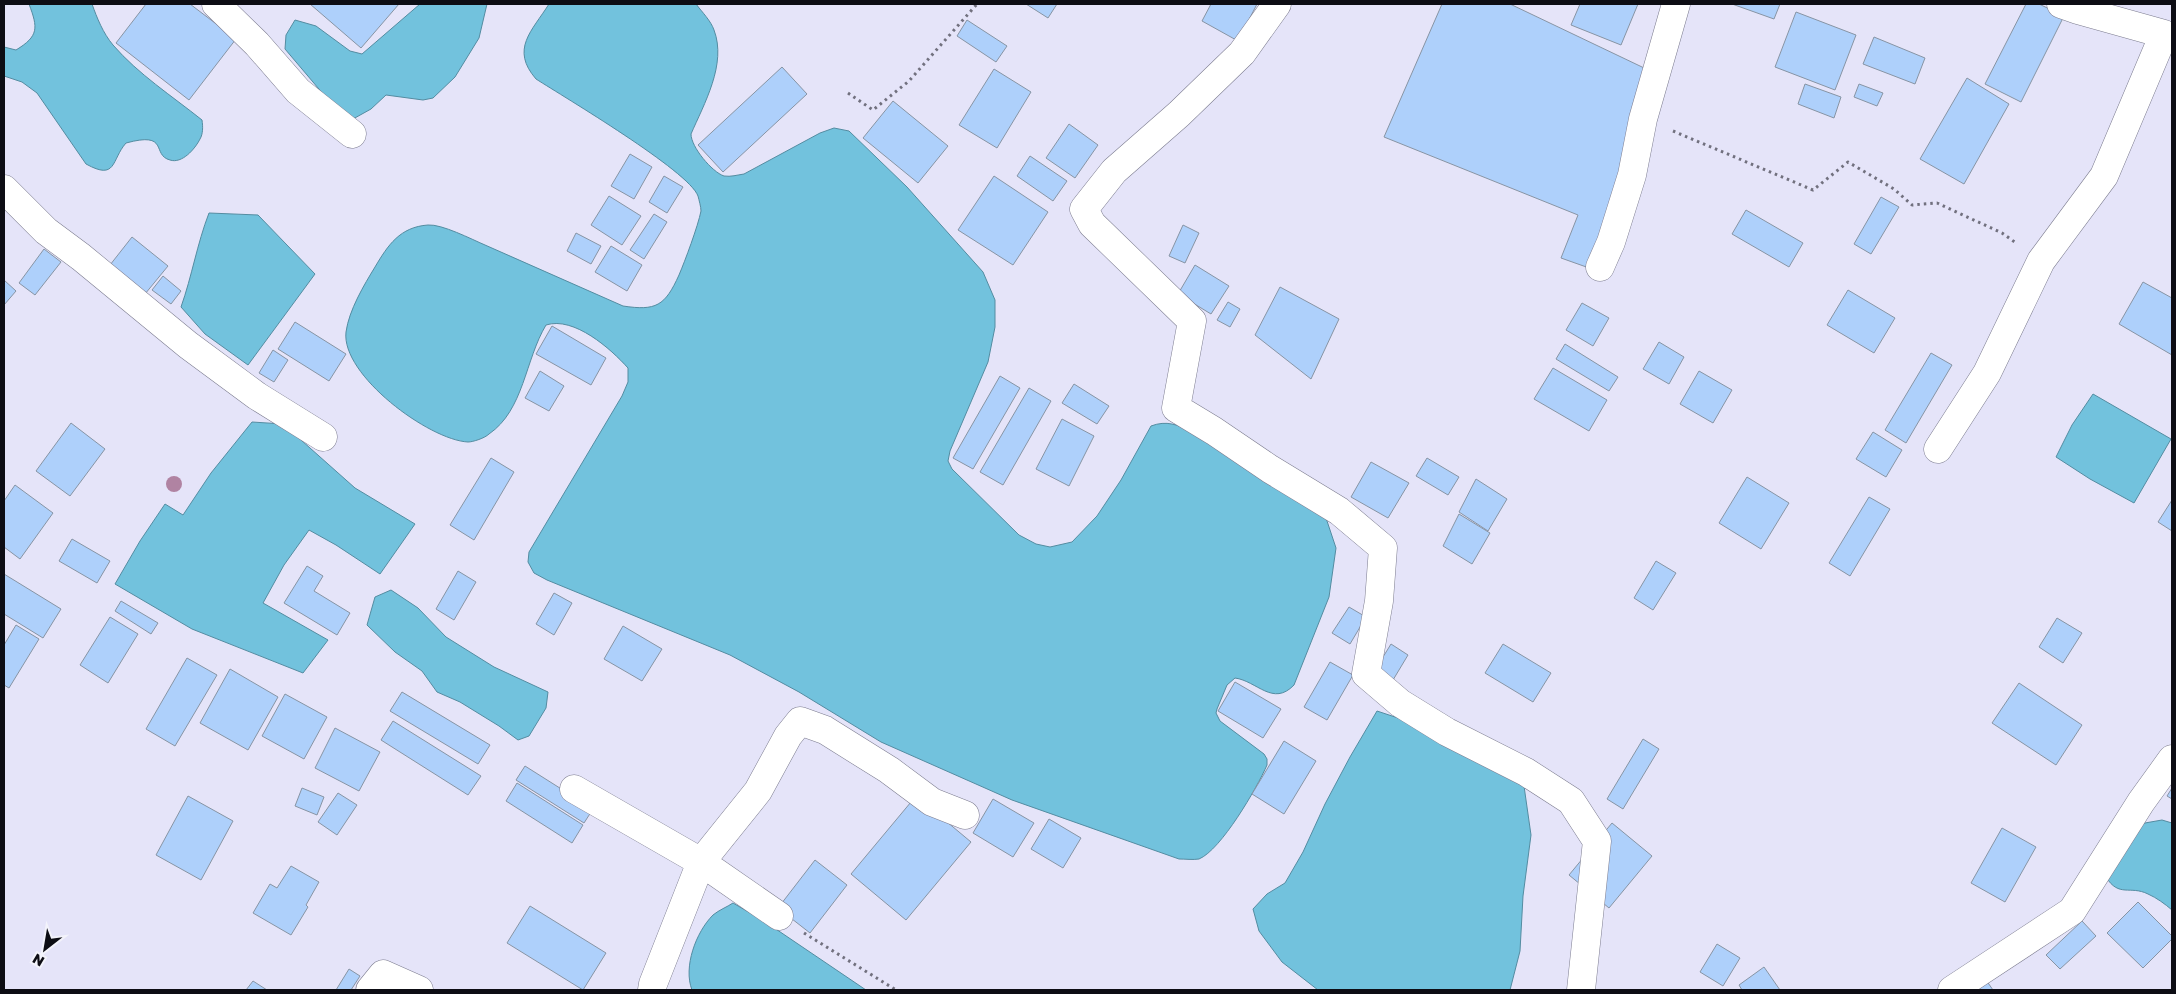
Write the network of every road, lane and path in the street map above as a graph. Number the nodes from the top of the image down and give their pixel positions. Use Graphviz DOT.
graph roads {
  1 [pos="216,4"];
  2 [pos="978,4"];
  3 [pos="1277,4"];
  4 [pos="1676,4"];
  5 [pos="2062,4"];
  6 [pos="2168,36"];
  7 [pos="848,92"];
  8 [pos="1643,119"];
  9 [pos="352,134"];
  10 [pos="4,189"];
  11 [pos="2041,261"];
  12 [pos="1600,267"];
  13 [pos="323,437"];
  14 [pos="1938,449"];
  15 [pos="2172,759"];
  16 [pos="574,789"];
  17 [pos="965,815"];
  18 [pos="701,862"];
  19 [pos="778,916"];
  20 [pos="370,990"];
  21 [pos="418,990"];
  22 [pos="652,990"];
  23 [pos="896,990"];
  24 [pos="1581,990"];
  25 [pos="1952,990"];
  1 -- 9 [label="street"];
  2 -- 7 [label="path"];
  3 -- 24 [label="street"];
  4 -- 8 [label="street"];
  5 -- 6 [label="street"];
  6 -- 11 [label="street"];
  8 -- 11 [label="path"];
  8 -- 12 [label="street"];
  10 -- 13 [label="street"];
  11 -- 14 [label="street"];
  15 -- 25 [label="street"];
  16 -- 18 [label="street"];
  17 -- 18 [label="street"];
  18 -- 19 [label="street"];
  18 -- 22 [label="street"];
  19 -- 23 [label="path"];
  20 -- 21 [label="street"];
}
